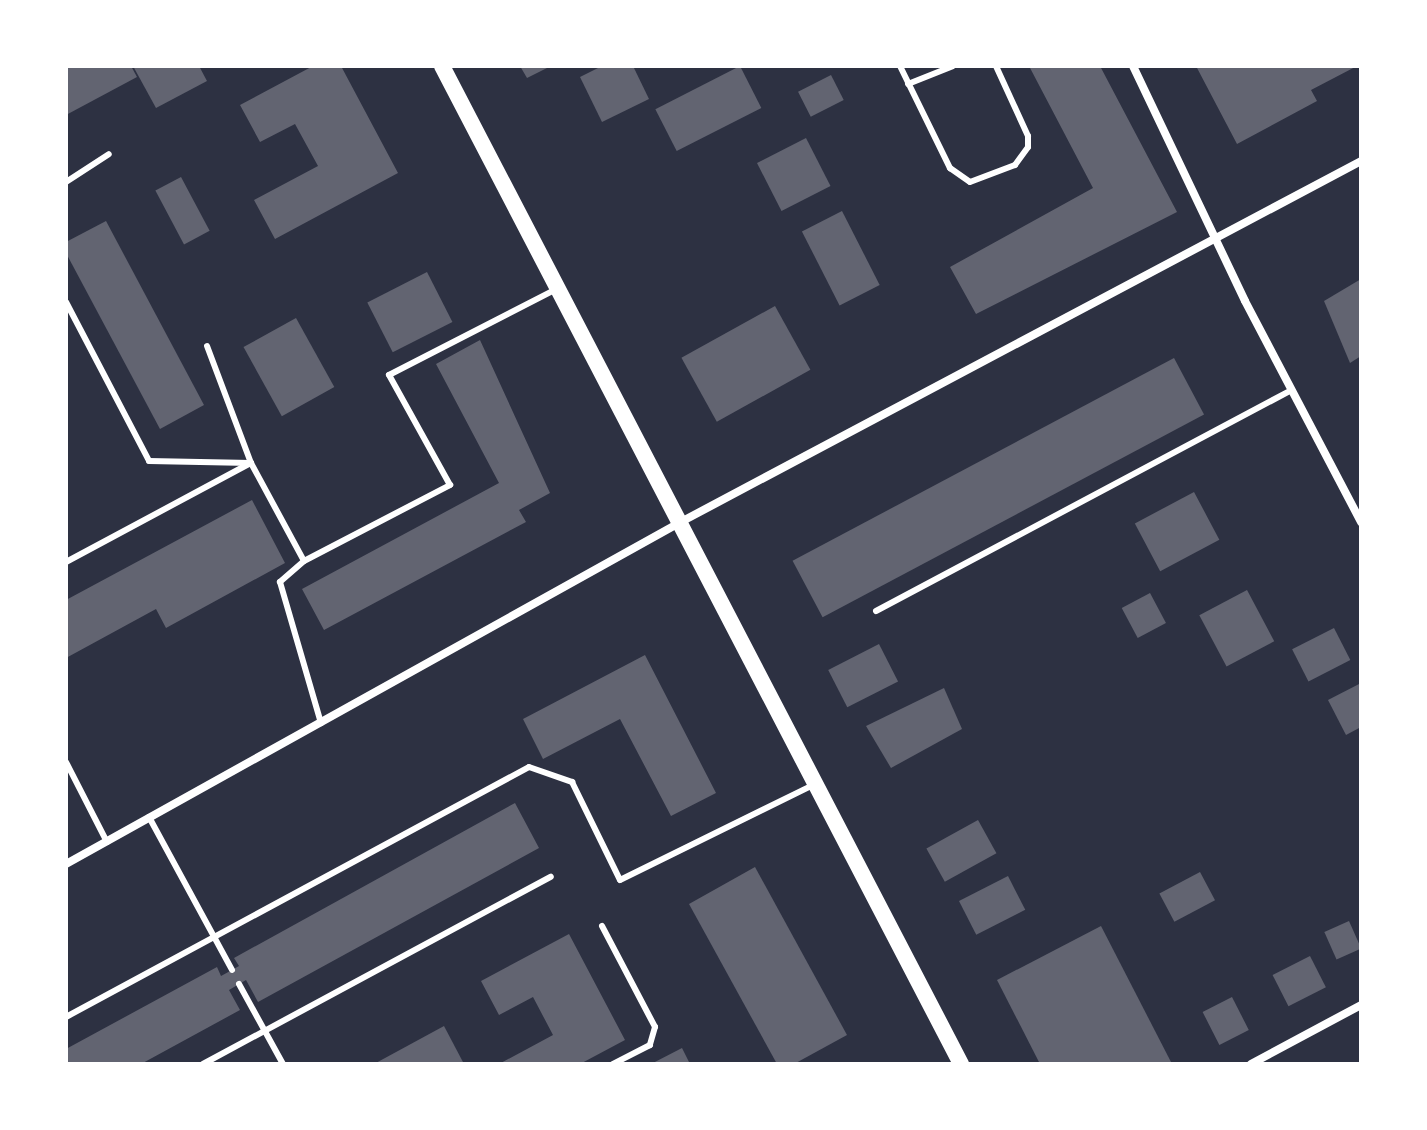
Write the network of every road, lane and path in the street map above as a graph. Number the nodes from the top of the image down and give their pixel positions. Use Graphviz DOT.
graph roads {
  1 [pos="442,66"];
  2 [pos="900,66"];
  3 [pos="953,66"];
  4 [pos="996,66"];
  5 [pos="1133,66"];
  6 [pos="908,84"];
  7 [pos="109,154"];
  8 [pos="1361,161"];
  9 [pos="66,182"];
  10 [pos="1216,238"];
  11 [pos="556,289"];
  12 [pos="66,302"];
  13 [pos="207,346"];
  14 [pos="1292,390"];
  15 [pos="251,463"];
  16 [pos="1361,522"];
  17 [pos="677,524"];
  18 [pos="304,561"];
  19 [pos="66,562"];
  20 [pos="876,611"];
  21 [pos="321,723"];
  22 [pos="66,762"];
  23 [pos="814,784"];
  24 [pos="149,817"];
  25 [pos="107,842"];
  26 [pos="66,864"];
  27 [pos="551,877"];
  28 [pos="602,926"];
  29 [pos="213,936"];
  30 [pos="232,970"];
  31 [pos="239,984"];
  32 [pos="1361,1005"];
  33 [pos="66,1017"];
  34 [pos="265,1031"];
  35 [pos="203,1064"];
  36 [pos="283,1064"];
  37 [pos="613,1064"];
  38 [pos="961,1064"];
  39 [pos="1251,1064"];
  1 -- 11 [label="main road"];
  2 -- 6 [label="lane"];
  3 -- 6 [label="lane"];
  4 -- 6 [label="lane"];
  5 -- 10 [label="street"];
  7 -- 9 [label="lane"];
  8 -- 10 [label="street"];
  10 -- 14 [label="street"];
  10 -- 17 [label="street"];
  11 -- 17 [label="main road"];
  11 -- 18 [label="lane"];
  12 -- 15 [label="lane"];
  13 -- 15 [label="lane"];
  14 -- 16 [label="street"];
  14 -- 20 [label="lane"];
  15 -- 18 [label="lane"];
  15 -- 19 [label="lane"];
  17 -- 21 [label="street"];
  17 -- 23 [label="main road"];
  18 -- 21 [label="lane"];
  21 -- 24 [label="street"];
  22 -- 25 [label="lane"];
  23 -- 29 [label="lane"];
  23 -- 38 [label="main road"];
  24 -- 25 [label="street"];
  24 -- 29 [label="lane"];
  25 -- 26 [label="street"];
  27 -- 34 [label="lane"];
  28 -- 37 [label="lane"];
  29 -- 30 [label="lane"];
  29 -- 33 [label="lane"];
  31 -- 34 [label="lane"];
  32 -- 39 [label="street"];
  34 -- 35 [label="lane"];
  34 -- 36 [label="lane"];
}
